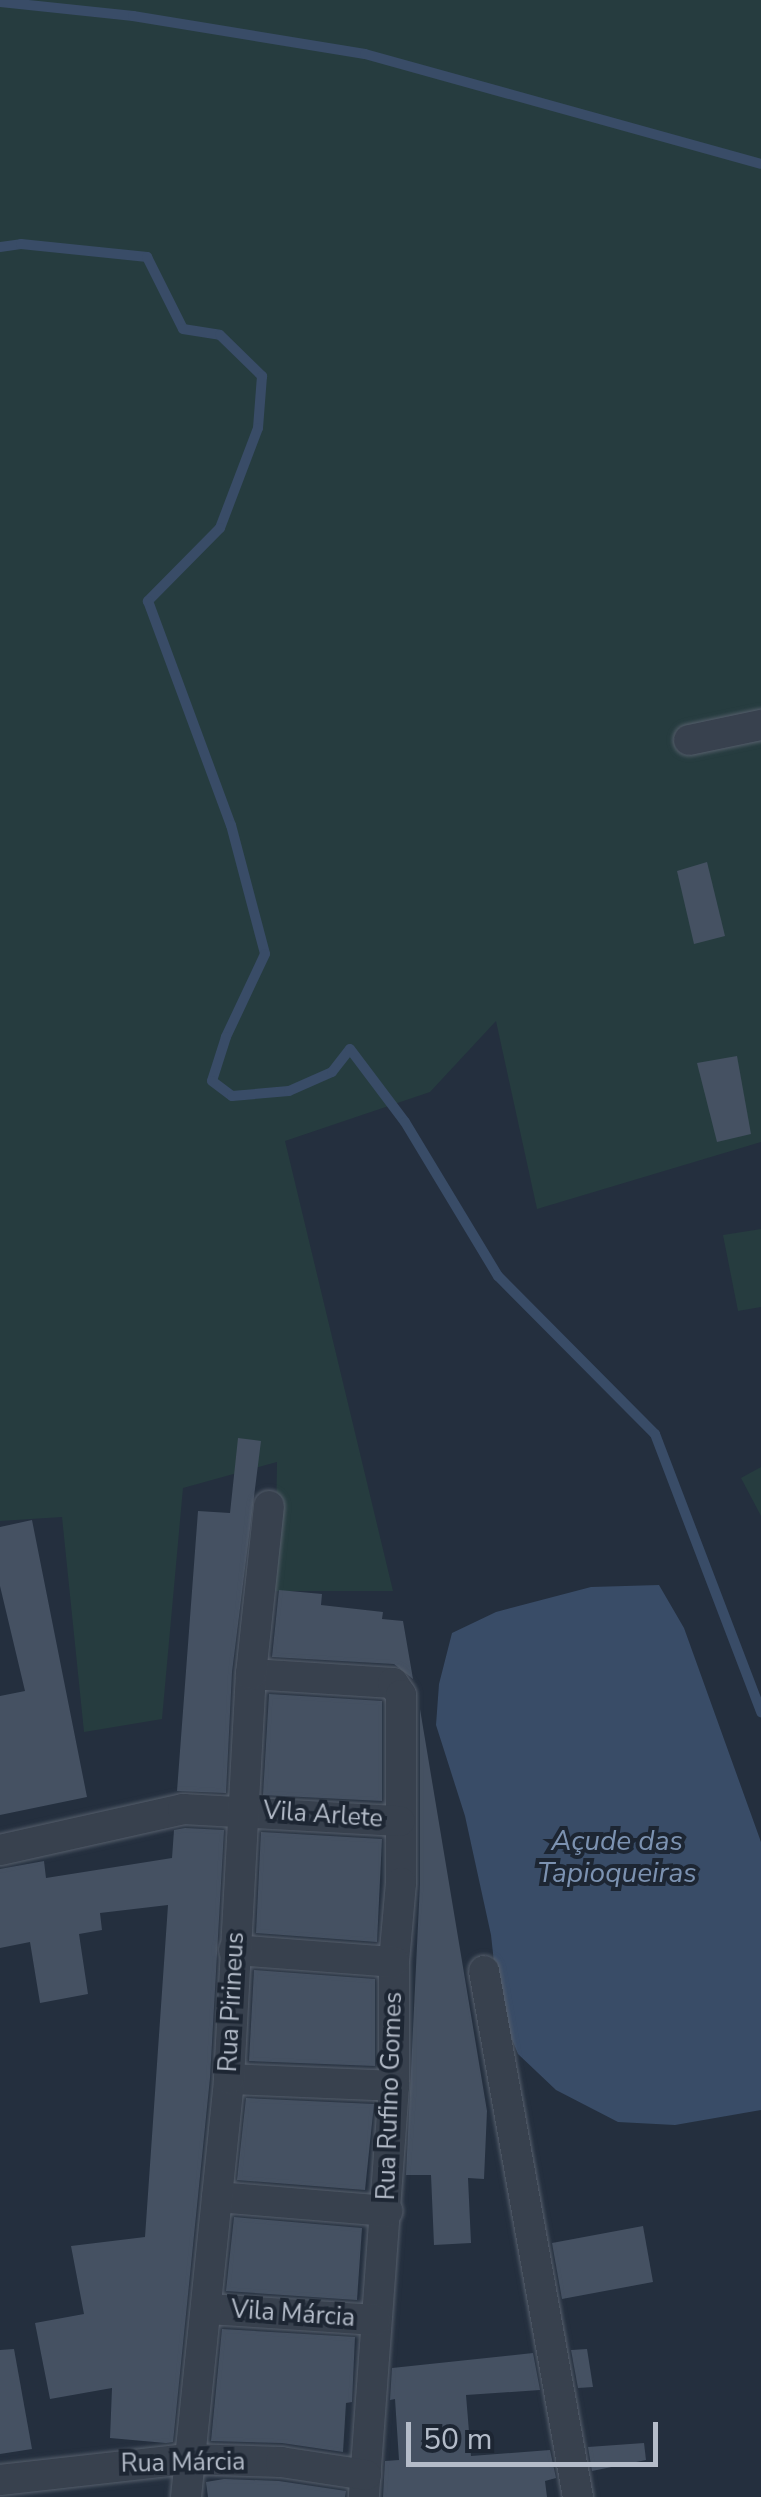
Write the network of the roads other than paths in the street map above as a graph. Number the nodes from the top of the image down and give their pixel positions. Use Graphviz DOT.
graph roads {
  1 [pos="761,725"];
  2 [pos="689,740"];
  3 [pos="270,1506"];
  4 [pos="252,1674"];
  5 [pos="246,1810"];
  6 [pos="400,1820"];
  7 [pos="0,1850"];
  8 [pos="234,1950"];
  9 [pos="394,1962"];
  10 [pos="484,1970"];
  11 [pos="229,2078"];
  12 [pos="394,2086"];
  13 [pos="216,2198"];
  14 [pos="387,2212"];
  15 [pos="209,2309"];
  16 [pos="376,2320"];
  17 [pos="188,2460"];
  18 [pos="0,2480"];
  19 [pos="365,2486"];
  20 [pos="186,2497"];
  21 [pos="578,2497"];
  1 -- 2 [label="street"];
  3 -- 4 [label="street, Rua Pirineus"];
  4 -- 5 [label="street, Rua Pirineus"];
  4 -- 6 [label="street, Rua Rufino Gomes"];
  5 -- 6 [label="street, Vila Arlete"];
  5 -- 7 [label="street, Vila Arlete"];
  5 -- 8 [label="street, Rua Pirineus"];
  6 -- 9 [label="street, Rua Rufino Gomes"];
  8 -- 9 [label="street"];
  8 -- 11 [label="street, Rua Pirineus"];
  9 -- 12 [label="street, Rua Rufino Gomes"];
  10 -- 21 [label="street"];
  11 -- 12 [label="street"];
  11 -- 13 [label="street, Rua Pirineus"];
  12 -- 14 [label="street, Rua Rufino Gomes"];
  13 -- 14 [label="street"];
  13 -- 15 [label="street, Rua Pirineus"];
  14 -- 16 [label="street, Rua Rufino Gomes"];
  15 -- 16 [label="street, Vila Márcia"];
  15 -- 17 [label="street, Rua Pirineus"];
  16 -- 19 [label="street, Rua Rufino Gomes"];
  17 -- 18 [label="street, Rua Márcia"];
  17 -- 19 [label="street, Rua Márcia"];
  17 -- 20 [label="street, Rua Pirineus"];
}
